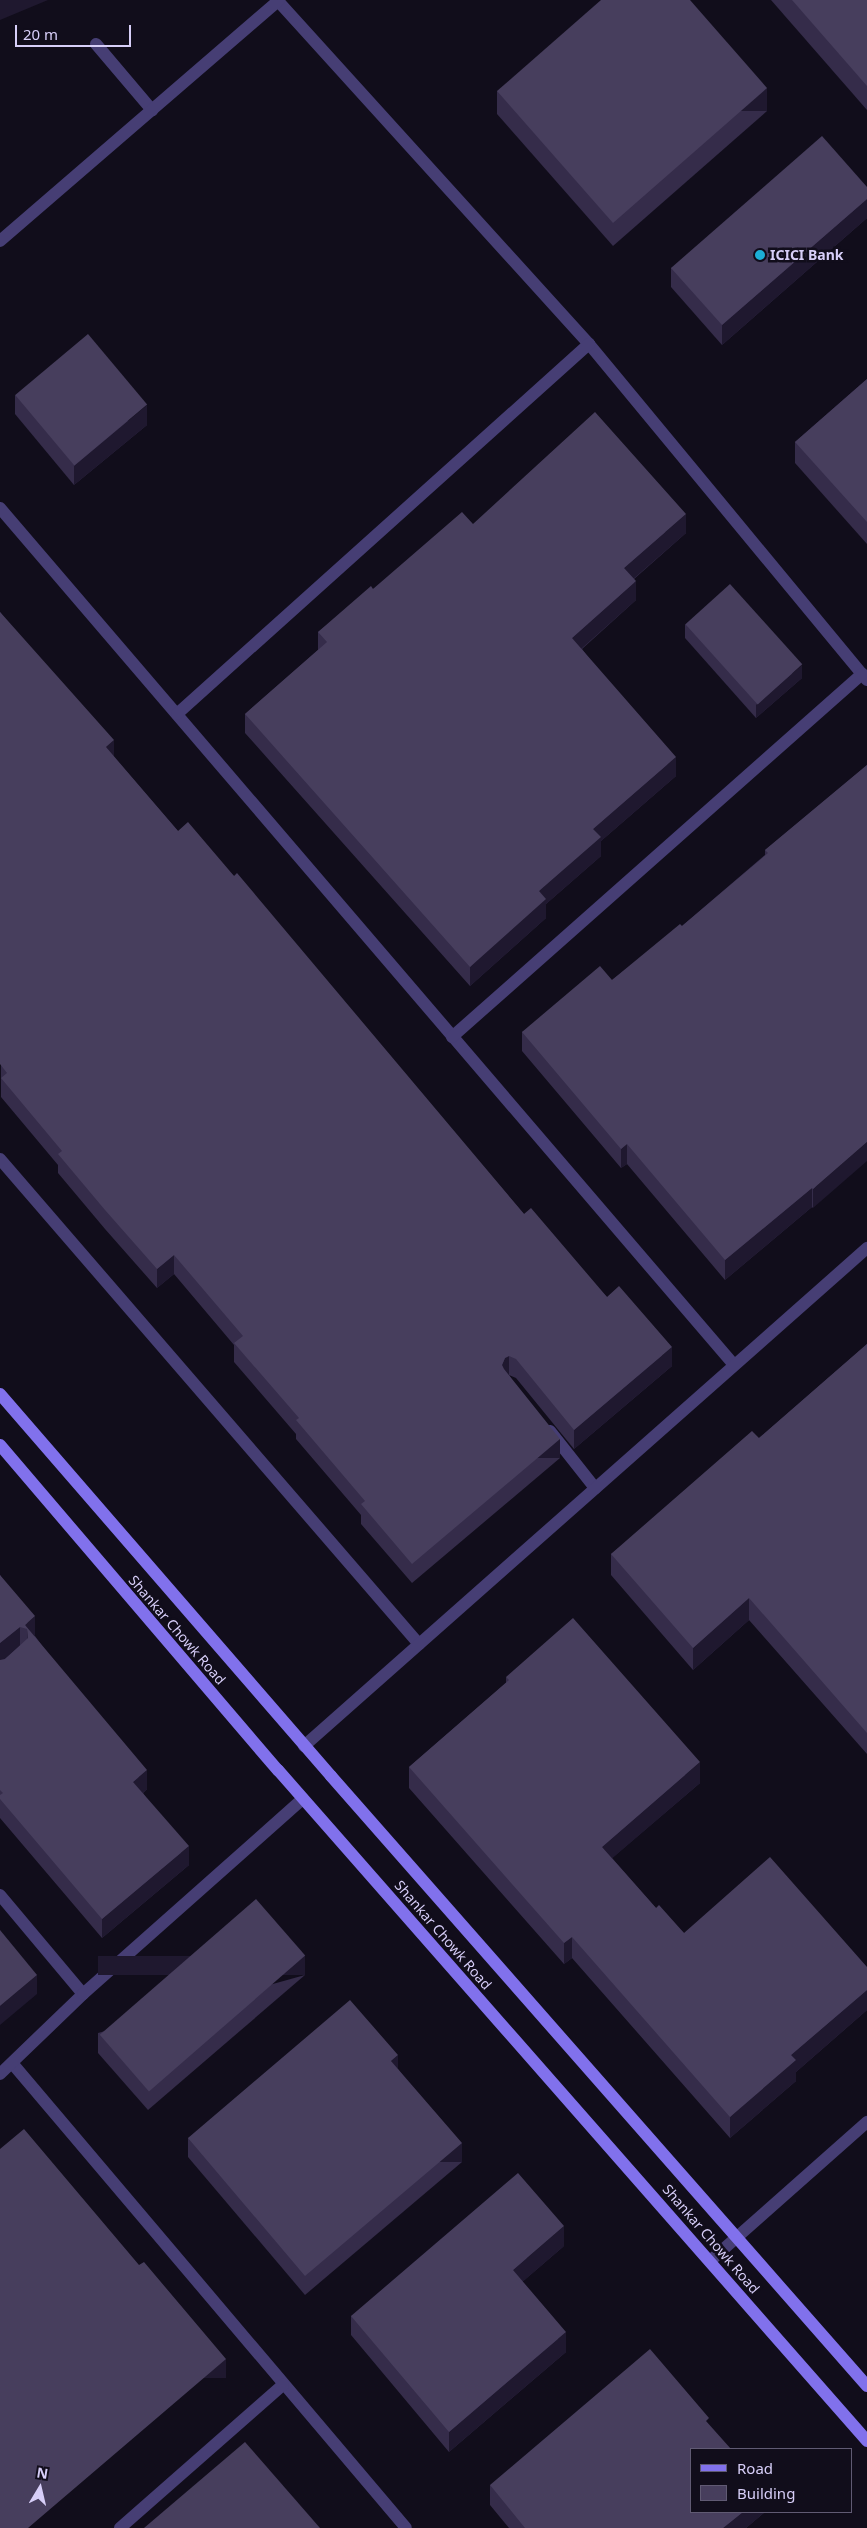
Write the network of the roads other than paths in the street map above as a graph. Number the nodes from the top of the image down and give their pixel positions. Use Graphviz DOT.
graph roads {
  1 [pos="279,0"];
  2 [pos="96,44"];
  3 [pos="152,110"];
  4 [pos="0,241"];
  5 [pos="589,344"];
  6 [pos="0,508"];
  7 [pos="864,677"];
  8 [pos="177,714"];
  9 [pos="452,1037"];
  10 [pos="0,1159"];
  11 [pos="867,1248"];
  12 [pos="734,1365"];
  13 [pos="0,1394"];
  14 [pos="540,1420"];
  15 [pos="0,1445"];
  16 [pos="595,1488"];
  17 [pos="419,1644"];
  18 [pos="304,1746"];
  19 [pos="303,1799"];
  20 [pos="0,1895"];
  21 [pos="83,1994"];
  22 [pos="12,2063"];
  23 [pos="0,2074"];
  24 [pos="867,2122"];
  25 [pos="737,2236"];
  26 [pos="710,2261"];
  27 [pos="284,2385"];
  28 [pos="867,2386"];
  29 [pos="867,2441"];
  30 [pos="120,2528"];
  31 [pos="406,2528"];
  1 -- 3 [label="street"];
  1 -- 5 [label="street"];
  2 -- 3 [label="street"];
  3 -- 4 [label="street"];
  5 -- 7 [label="street"];
  5 -- 8 [label="street"];
  6 -- 8 [label="street"];
  7 -- 9 [label="street"];
  8 -- 9 [label="street"];
  9 -- 12 [label="street"];
  10 -- 17 [label="street"];
  11 -- 12 [label="street"];
  12 -- 16 [label="street"];
  13 -- 18 [label="main road, Shankar Chowk Road"];
  14 -- 16 [label="street"];
  15 -- 19 [label="main road, Shankar Chowk Road"];
  16 -- 17 [label="street"];
  17 -- 18 [label="street"];
  18 -- 25 [label="main road, Shankar Chowk Road"];
  19 -- 21 [label="street"];
  19 -- 26 [label="main road, Shankar Chowk Road"];
  20 -- 21 [label="street"];
  21 -- 22 [label="street"];
  22 -- 23 [label="street"];
  22 -- 27 [label="street"];
  24 -- 25 [label="street"];
  25 -- 26 [label="street"];
  25 -- 28 [label="main road, Shankar Chowk Road"];
  26 -- 29 [label="main road, Shankar Chowk Road"];
  27 -- 30 [label="street"];
  27 -- 31 [label="street"];
}
